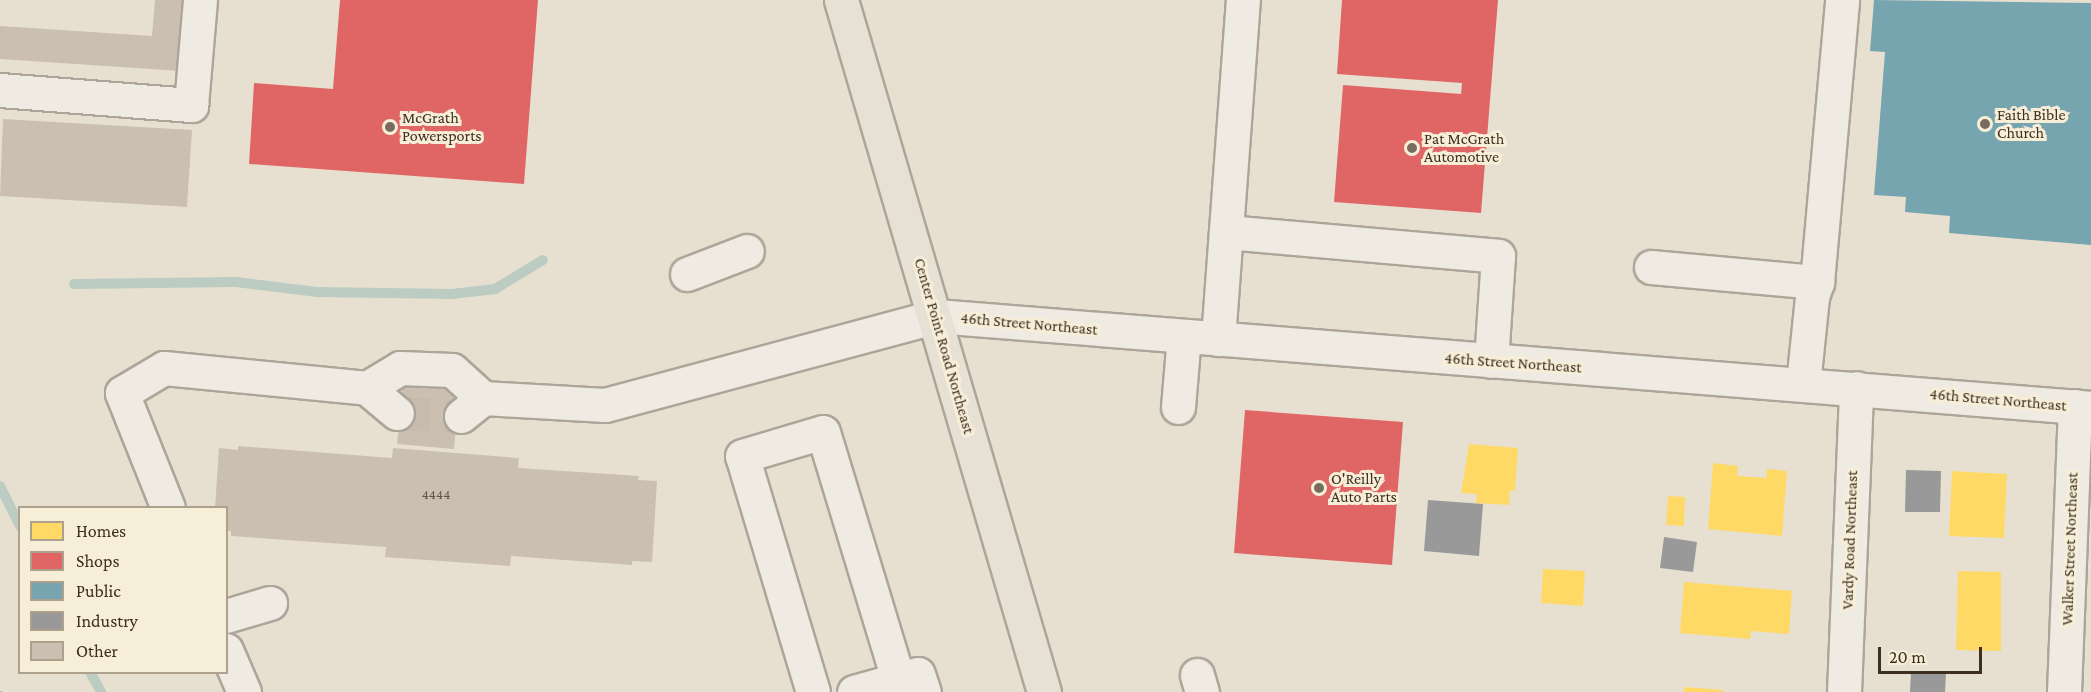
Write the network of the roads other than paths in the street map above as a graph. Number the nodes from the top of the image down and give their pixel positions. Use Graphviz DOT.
graph roads {
  1 [pos="200,0"];
  2 [pos="841,0"];
  3 [pos="1244,0"];
  4 [pos="1842,0"];
  5 [pos="0,90"];
  6 [pos="1226,232"];
  7 [pos="747,251"];
  8 [pos="1651,267"];
  9 [pos="687,274"];
  10 [pos="1817,282"];
  11 [pos="936,316"];
  12 [pos="1184,336"];
  13 [pos="1218,339"];
  14 [pos="1491,362"];
  15 [pos="1803,384"];
  16 [pos="1856,387"];
  17 [pos="367,388"];
  18 [pos="1178,407"];
  19 [pos="2083,407"];
  20 [pos="397,413"];
  21 [pos="168,506"];
  22 [pos="270,603"];
  23 [pos="228,615"];
  24 [pos="228,655"];
  25 [pos="911,686"];
  26 [pos="243,692"];
  27 [pos="813,692"];
  28 [pos="854,692"];
  29 [pos="1044,692"];
  30 [pos="1844,692"];
  31 [pos="2064,692"];
  1 -- 5 [label="street"];
  2 -- 11 [label="main road, Center Point Road Northeast"];
  3 -- 6 [label="street"];
  4 -- 10 [label="street"];
  6 -- 13 [label="street"];
  6 -- 14 [label="street"];
  7 -- 9 [label="street"];
  8 -- 10 [label="street"];
  10 -- 15 [label="street"];
  11 -- 12 [label="street, 46th Street Northeast"];
  11 -- 17 [label="street, 46th Street Northeast"];
  11 -- 29 [label="main road, Center Point Road Northeast"];
  12 -- 13 [label="street, 46th Street Northeast"];
  12 -- 18 [label="street"];
  13 -- 14 [label="street, 46th Street Northeast"];
  14 -- 15 [label="street, 46th Street Northeast"];
  15 -- 16 [label="street, 46th Street Northeast"];
  16 -- 19 [label="street, 46th Street Northeast"];
  16 -- 30 [label="street, Vardy Road Northeast"];
  17 -- 20 [label="street"];
  17 -- 21 [label="street"];
  19 -- 31 [label="street, Walker Street Northeast"];
  22 -- 23 [label="street"];
  24 -- 26 [label="street"];
  25 -- 27 [label="street"];
  25 -- 28 [label="street"];
}
